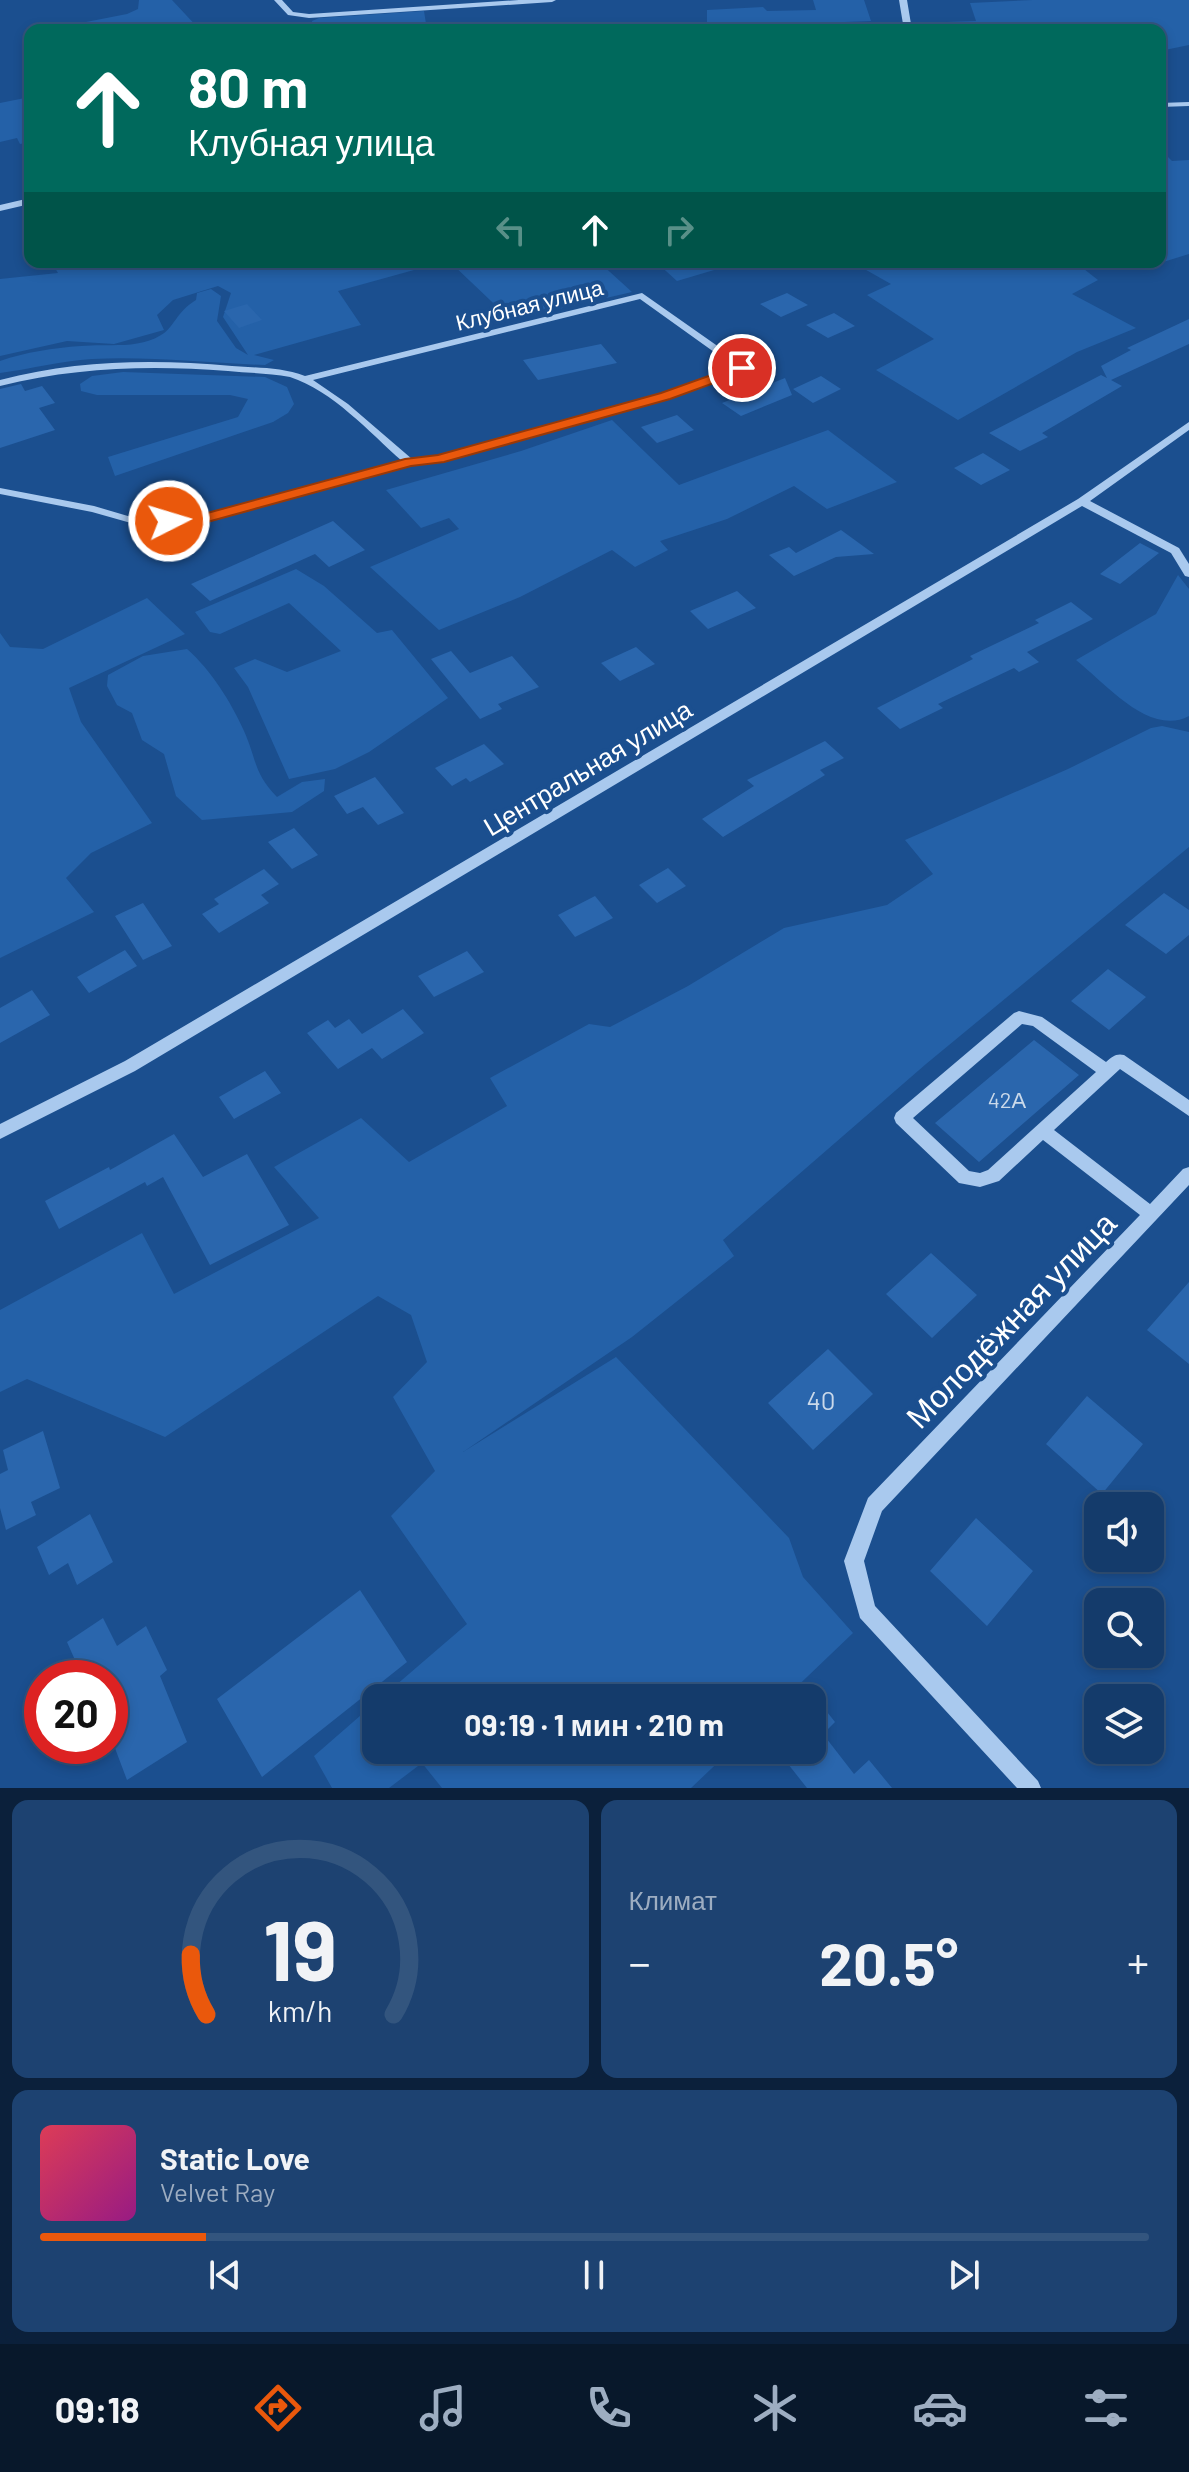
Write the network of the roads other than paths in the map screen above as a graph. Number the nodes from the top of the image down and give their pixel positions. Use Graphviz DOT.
graph roads {
  1 [pos="278,0"];
  2 [pos="552,0"];
  3 [pos="903,0"];
  4 [pos="907,24"];
  5 [pos="1189,104"];
  6 [pos="1166,105"];
  7 [pos="24,202"];
  8 [pos="0,208"];
  9 [pos="303,379"];
  10 [pos="0,383"];
  11 [pos="1189,425"];
  12 [pos="410,462"];
  13 [pos="0,491"];
  14 [pos="1082,501"];
  15 [pos="1189,573"];
  16 [pos="1107,1071"];
  17 [pos="1189,1109"];
  18 [pos="1043,1130"];
  19 [pos="0,1132"];
  20 [pos="1189,1174"];
  21 [pos="1151,1214"];
  22 [pos="1031,1788"];
  1 -- 2 [label="street"];
  3 -- 4 [label="street"];
  5 -- 6 [label="street"];
  7 -- 8 [label="street"];
  9 -- 10 [label="street"];
  9 -- 12 [label="street"];
  9 -- 12 [label="street, Клубная улица"];
  11 -- 14 [label="street, Центральная улица"];
  12 -- 13 [label="street"];
  14 -- 15 [label="street"];
  14 -- 19 [label="street, Центральная улица"];
  16 -- 17 [label="street"];
  16 -- 18 [label="street"];
  16 -- 18 [label="street"];
  18 -- 21 [label="street"];
  20 -- 21 [label="street, Молодёжная улица"];
  21 -- 22 [label="street, Молодёжная улица"];
}
